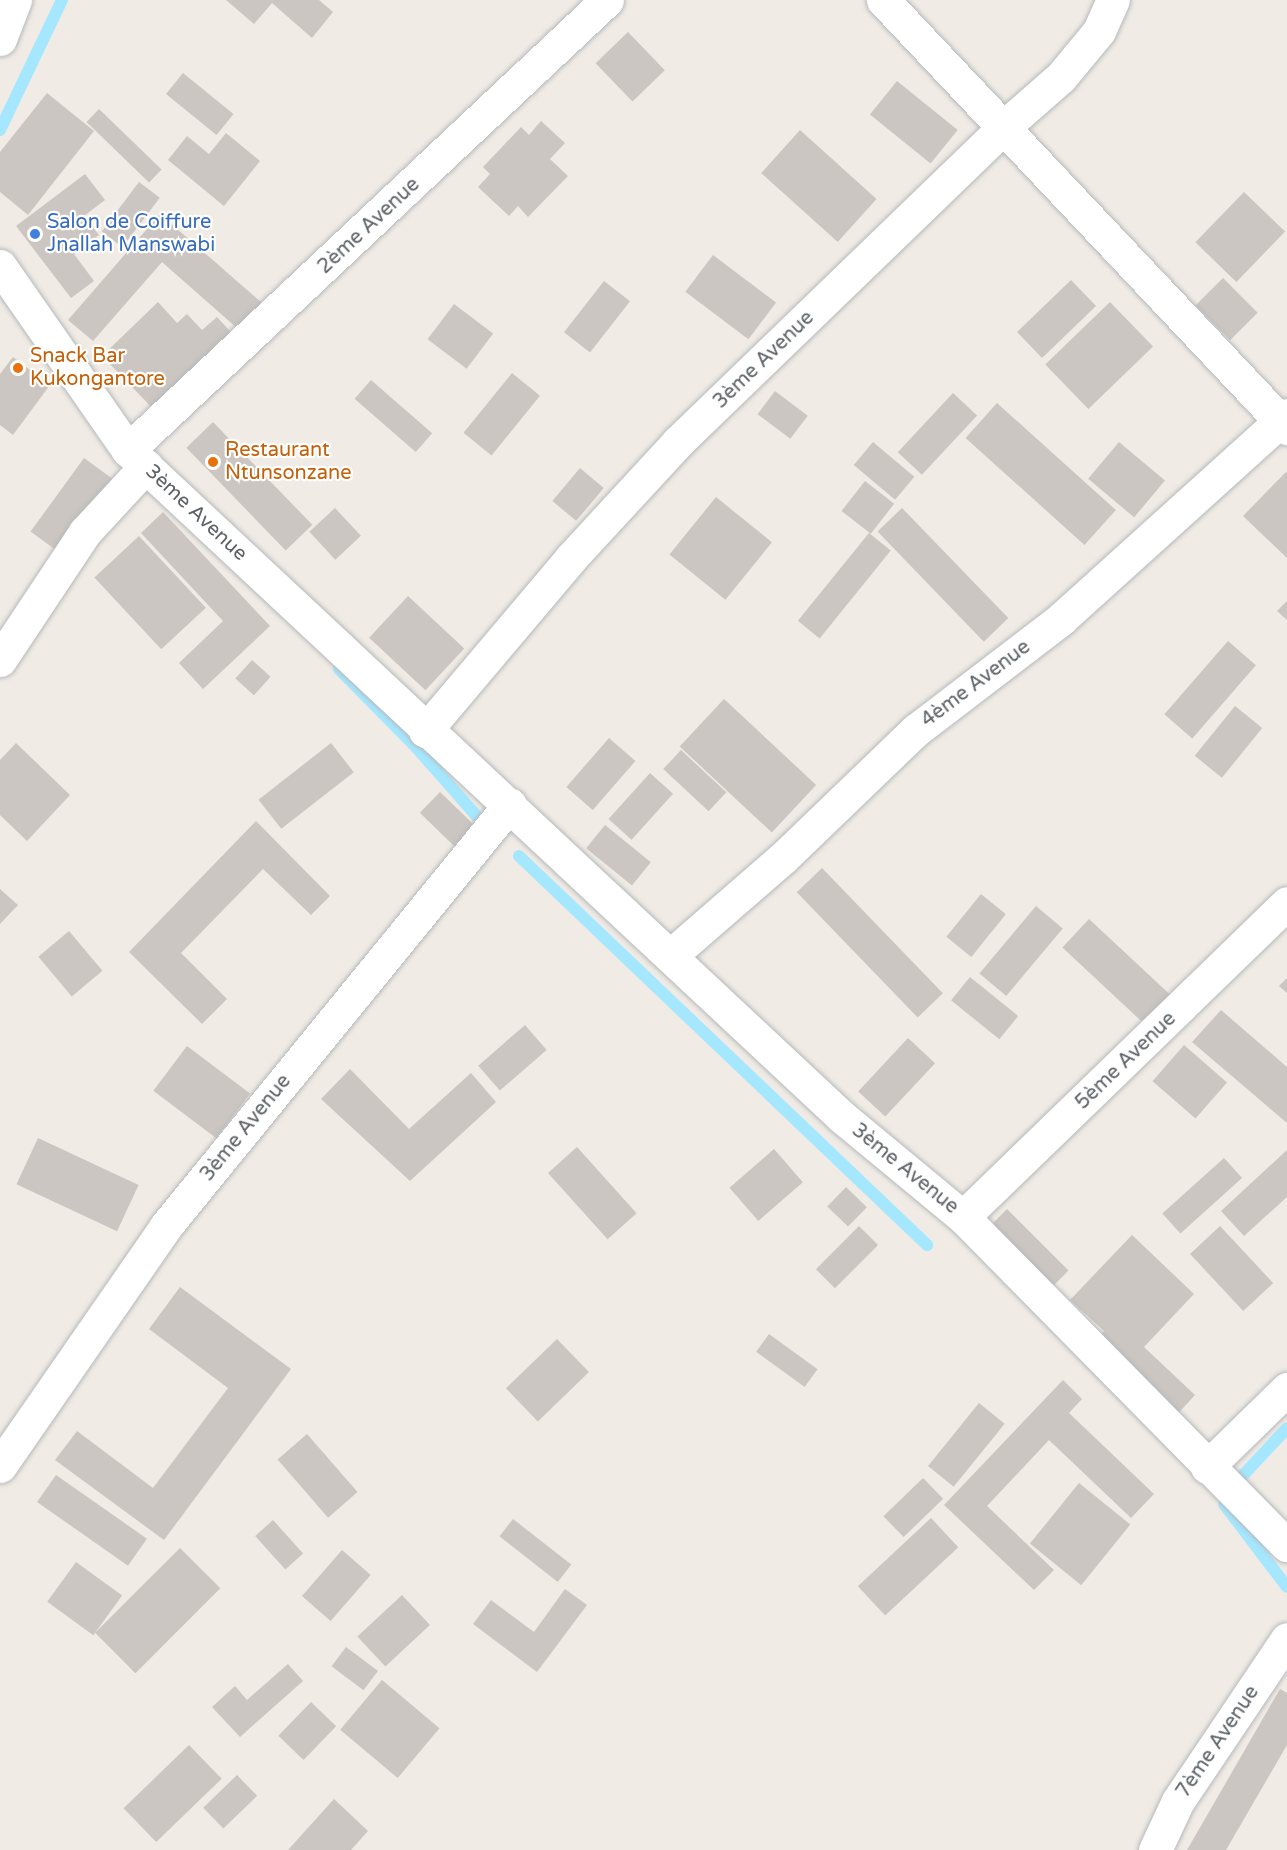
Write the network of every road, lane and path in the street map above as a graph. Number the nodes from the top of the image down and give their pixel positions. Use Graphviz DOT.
graph roads {
  1 [pos="15,0"];
  2 [pos="607,0"];
  3 [pos="883,0"];
  4 [pos="1113,0"];
  5 [pos="0,39"];
  6 [pos="1005,126"];
  7 [pos="0,266"];
  8 [pos="1285,422"];
  9 [pos="137,458"];
  10 [pos="0,660"];
  11 [pos="425,731"];
  12 [pos="510,804"];
  13 [pos="1287,903"];
  14 [pos="670,956"];
  15 [pos="963,1217"];
  16 [pos="1287,1389"];
  17 [pos="0,1466"];
  18 [pos="1207,1467"];
  19 [pos="1287,1545"];
  20 [pos="1287,1639"];
  21 [pos="1155,1850"];
  1 -- 5 [label="street"];
  2 -- 9 [label="street, 2ème Avenue"];
  3 -- 6 [label="street"];
  4 -- 6 [label="street, 3ème Avenue"];
  6 -- 8 [label="street"];
  6 -- 11 [label="street, 3ème Avenue"];
  7 -- 9 [label="street, 3ème Avenue"];
  8 -- 14 [label="street, 4ème Avenue"];
  9 -- 10 [label="street, 2ème Avenue"];
  9 -- 11 [label="street, 3ème Avenue"];
  11 -- 12 [label="street, 3ème Avenue"];
  12 -- 14 [label="street, 3ème Avenue"];
  12 -- 17 [label="street, 3ème Avenue"];
  13 -- 15 [label="street, 5ème Avenue"];
  14 -- 15 [label="street, 3ème Avenue"];
  15 -- 18 [label="street, 3ème Avenue"];
  16 -- 18 [label="street"];
  18 -- 19 [label="street, 3ème Avenue"];
  20 -- 21 [label="street, 7ème Avenue"];
}
